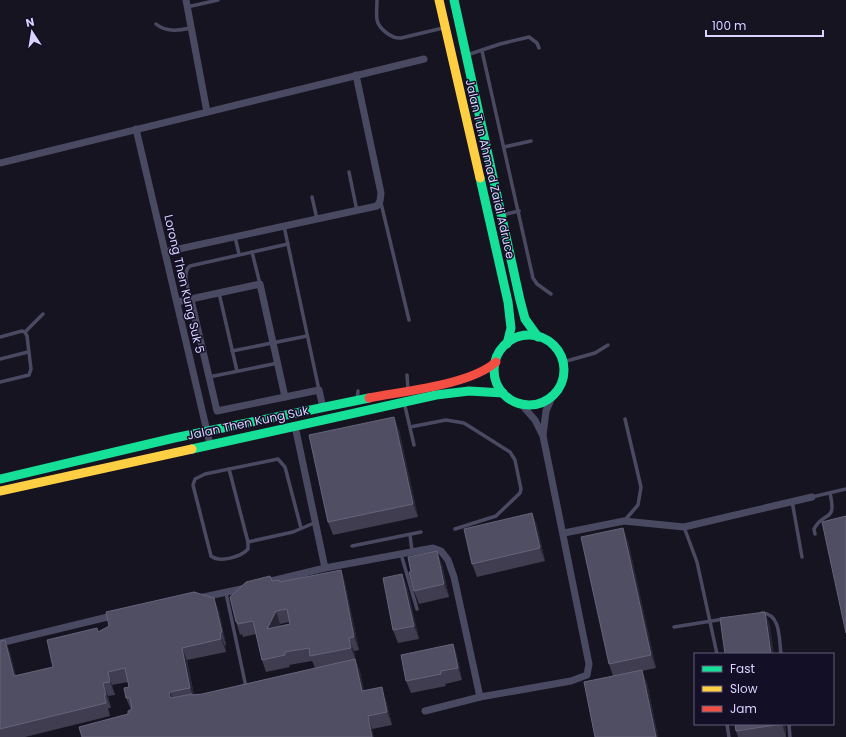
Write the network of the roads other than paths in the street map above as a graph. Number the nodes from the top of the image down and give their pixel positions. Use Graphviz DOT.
graph roads {
  1 [pos="218,0"];
  2 [pos="377,0"];
  3 [pos="439,0"];
  4 [pos="454,0"];
  5 [pos="186,4"];
  6 [pos="156,24"];
  7 [pos="190,28"];
  8 [pos="444,28"];
  9 [pos="539,48"];
  10 [pos="482,51"];
  11 [pos="466,56"];
  12 [pos="424,59"];
  13 [pos="356,76"];
  14 [pos="207,112"];
  15 [pos="136,130"];
  16 [pos="531,141"];
  17 [pos="504,147"];
  18 [pos="0,163"];
  19 [pos="349,172"];
  20 [pos="312,196"];
  21 [pos="380,202"];
  22 [pos="357,211"];
  23 [pos="518,211"];
  24 [pos="501,215"];
  25 [pos="317,219"];
  26 [pos="284,226"];
  27 [pos="235,237"];
  28 [pos="288,244"];
  29 [pos="165,252"];
  30 [pos="252,252"];
  31 [pos="239,254"];
  32 [pos="260,284"];
  33 [pos="219,294"];
  34 [pos="551,294"];
  35 [pos="191,300"];
  36 [pos="177,302"];
  37 [pos="43,314"];
  38 [pos="409,320"];
  39 [pos="25,332"];
  40 [pos="0,336"];
  41 [pos="308,336"];
  42 [pos="538,336"];
  43 [pos="273,343"];
  44 [pos="507,344"];
  45 [pos="608,345"];
  46 [pos="232,351"];
  47 [pos="28,352"];
  48 [pos="203,354"];
  49 [pos="190,357"];
  50 [pos="0,359"];
  51 [pos="496,362"];
  52 [pos="563,362"];
  53 [pos="278,363"];
  54 [pos="237,372"];
  55 [pos="407,375"];
  56 [pos="208,377"];
  57 [pos="0,382"];
  58 [pos="320,390"];
  59 [pos="408,390"];
  60 [pos="503,393"];
  61 [pos="285,397"];
  62 [pos="552,397"];
  63 [pos="404,401"];
  64 [pos="521,404"];
  65 [pos="324,408"];
  66 [pos="625,419"];
  67 [pos="295,426"];
  68 [pos="410,427"];
  69 [pos="207,431"];
  70 [pos="543,436"];
  71 [pos="210,444"];
  72 [pos="414,445"];
  73 [pos="229,469"];
  74 [pos="0,479"];
  75 [pos="846,489"];
  76 [pos="0,491"];
  77 [pos="830,493"];
  78 [pos="812,497"];
  79 [pos="792,501"];
  80 [pos="624,521"];
  81 [pos="314,523"];
  82 [pos="684,527"];
  83 [pos="301,528"];
  84 [pos="455,529"];
  85 [pos="421,532"];
  86 [pos="564,533"];
  87 [pos="815,534"];
  88 [pos="410,535"];
  89 [pos="248,542"];
  90 [pos="352,546"];
  91 [pos="412,551"];
  92 [pos="401,553"];
  93 [pos="802,557"];
  94 [pos="325,568"];
  95 [pos="226,592"];
  96 [pos="188,600"];
  97 [pos="417,609"];
  98 [pos="121,614"];
  99 [pos="757,614"];
  100 [pos="731,617"];
  101 [pos="709,621"];
  102 [pos="674,627"];
  103 [pos="0,643"];
  104 [pos="717,653"];
  105 [pos="781,653"];
  106 [pos="247,692"];
  107 [pos="480,697"];
  108 [pos="425,711"];
  109 [pos="727,725"];
  110 [pos="789,725"];
  111 [pos="729,737"];
  112 [pos="790,737"];
  1 -- 5 [label="lane"];
  2 -- 8 [label="lane"];
  3 -- 8 [label="street, Jalan Tun Ahmad Zaidi Adruce"];
  4 -- 11 [label="street, Jalan Tun Ahmad Zaidi Adruce"];
  5 -- 7 [label="street"];
  6 -- 7 [label="lane"];
  7 -- 14 [label="street"];
  8 -- 44 [label="street, Jalan Tun Ahmad Zaidi Adruce"];
  9 -- 10 [label="lane"];
  10 -- 11 [label="lane"];
  10 -- 17 [label="lane"];
  11 -- 24 [label="street, Jalan Tun Ahmad Zaidi Adruce"];
  12 -- 13 [label="street"];
  13 -- 14 [label="street"];
  13 -- 21 [label="street"];
  14 -- 15 [label="street"];
  15 -- 18 [label="street"];
  15 -- 29 [label="street, Lorong Then Kung Suk 5"];
  16 -- 17 [label="lane"];
  17 -- 23 [label="lane"];
  19 -- 22 [label="lane"];
  20 -- 25 [label="lane"];
  21 -- 22 [label="street"];
  21 -- 38 [label="lane"];
  22 -- 25 [label="street"];
  23 -- 24 [label="lane"];
  23 -- 34 [label="lane"];
  24 -- 42 [label="street, Jalan Tun Ahmad Zaidi Adruce"];
  25 -- 26 [label="street"];
  26 -- 27 [label="street"];
  26 -- 28 [label="lane"];
  27 -- 29 [label="street"];
  27 -- 31 [label="lane"];
  28 -- 30 [label="lane"];
  28 -- 41 [label="lane"];
  29 -- 36 [label="street, Lorong Then Kung Suk 5"];
  30 -- 31 [label="lane"];
  30 -- 32 [label="lane"];
  31 -- 35 [label="lane"];
  32 -- 33 [label="street"];
  32 -- 43 [label="street"];
  33 -- 35 [label="street"];
  33 -- 46 [label="lane"];
  35 -- 36 [label="street"];
  35 -- 48 [label="street"];
  36 -- 49 [label="street, Lorong Then Kung Suk 5"];
  37 -- 39 [label="lane"];
  39 -- 40 [label="lane"];
  39 -- 47 [label="lane"];
  41 -- 43 [label="lane"];
  41 -- 58 [label="lane"];
  42 -- 44 [label="street"];
  42 -- 52 [label="street"];
  43 -- 46 [label="lane"];
  43 -- 53 [label="street"];
  44 -- 51 [label="street"];
  45 -- 52 [label="lane"];
  46 -- 54 [label="lane"];
  47 -- 50 [label="lane"];
  47 -- 57 [label="lane"];
  48 -- 49 [label="street"];
  48 -- 56 [label="street"];
  49 -- 69 [label="street, Lorong Then Kung Suk 5"];
  51 -- 59 [label="street, Jalan Then Kung Suk"];
  51 -- 60 [label="street"];
  52 -- 62 [label="street"];
  53 -- 54 [label="lane"];
  53 -- 61 [label="street"];
  54 -- 56 [label="lane"];
  55 -- 59 [label="lane"];
  56 -- 61 [label="street"];
  58 -- 61 [label="street"];
  58 -- 65 [label="street"];
  59 -- 65 [label="street, Jalan Then Kung Suk"];
  60 -- 63 [label="street, Jalan Then Kung Suk"];
  60 -- 64 [label="street"];
  62 -- 64 [label="street"];
  62 -- 70 [label="street"];
  63 -- 67 [label="street, Jalan Then Kung Suk"];
  63 -- 68 [label="lane"];
  64 -- 70 [label="street"];
  65 -- 69 [label="street, Jalan Then Kung Suk"];
  66 -- 80 [label="lane"];
  67 -- 71 [label="street, Jalan Then Kung Suk"];
  67 -- 81 [label="street"];
  68 -- 72 [label="lane"];
  68 -- 84 [label="lane"];
  69 -- 71 [label="street, Lorong Then Kung Suk 5"];
  69 -- 74 [label="street, Jalan Then Kung Suk"];
  70 -- 86 [label="street"];
  71 -- 76 [label="street, Jalan Then Kung Suk"];
  73 -- 83 [label="lane"];
  73 -- 89 [label="lane"];
  73 -- 89 [label="lane"];
  75 -- 77 [label="lane"];
  77 -- 78 [label="lane"];
  77 -- 87 [label="lane"];
  78 -- 79 [label="street"];
  79 -- 82 [label="street"];
  79 -- 93 [label="lane"];
  80 -- 82 [label="street"];
  80 -- 86 [label="street"];
  81 -- 83 [label="lane"];
  81 -- 94 [label="street"];
  82 -- 101 [label="lane"];
  83 -- 89 [label="lane"];
  85 -- 88 [label="lane"];
  86 -- 107 [label="street"];
  88 -- 90 [label="lane"];
  88 -- 91 [label="lane"];
  91 -- 92 [label="street"];
  91 -- 107 [label="street"];
  92 -- 94 [label="street"];
  92 -- 97 [label="lane"];
  94 -- 95 [label="street"];
  95 -- 96 [label="street"];
  95 -- 106 [label="lane"];
  98 -- 103 [label="street"];
  99 -- 105 [label="lane"];
  100 -- 101 [label="lane"];
  101 -- 102 [label="lane"];
  101 -- 104 [label="lane"];
  107 -- 108 [label="street"];
  109 -- 111 [label="lane"];
  110 -- 112 [label="lane"];
}
